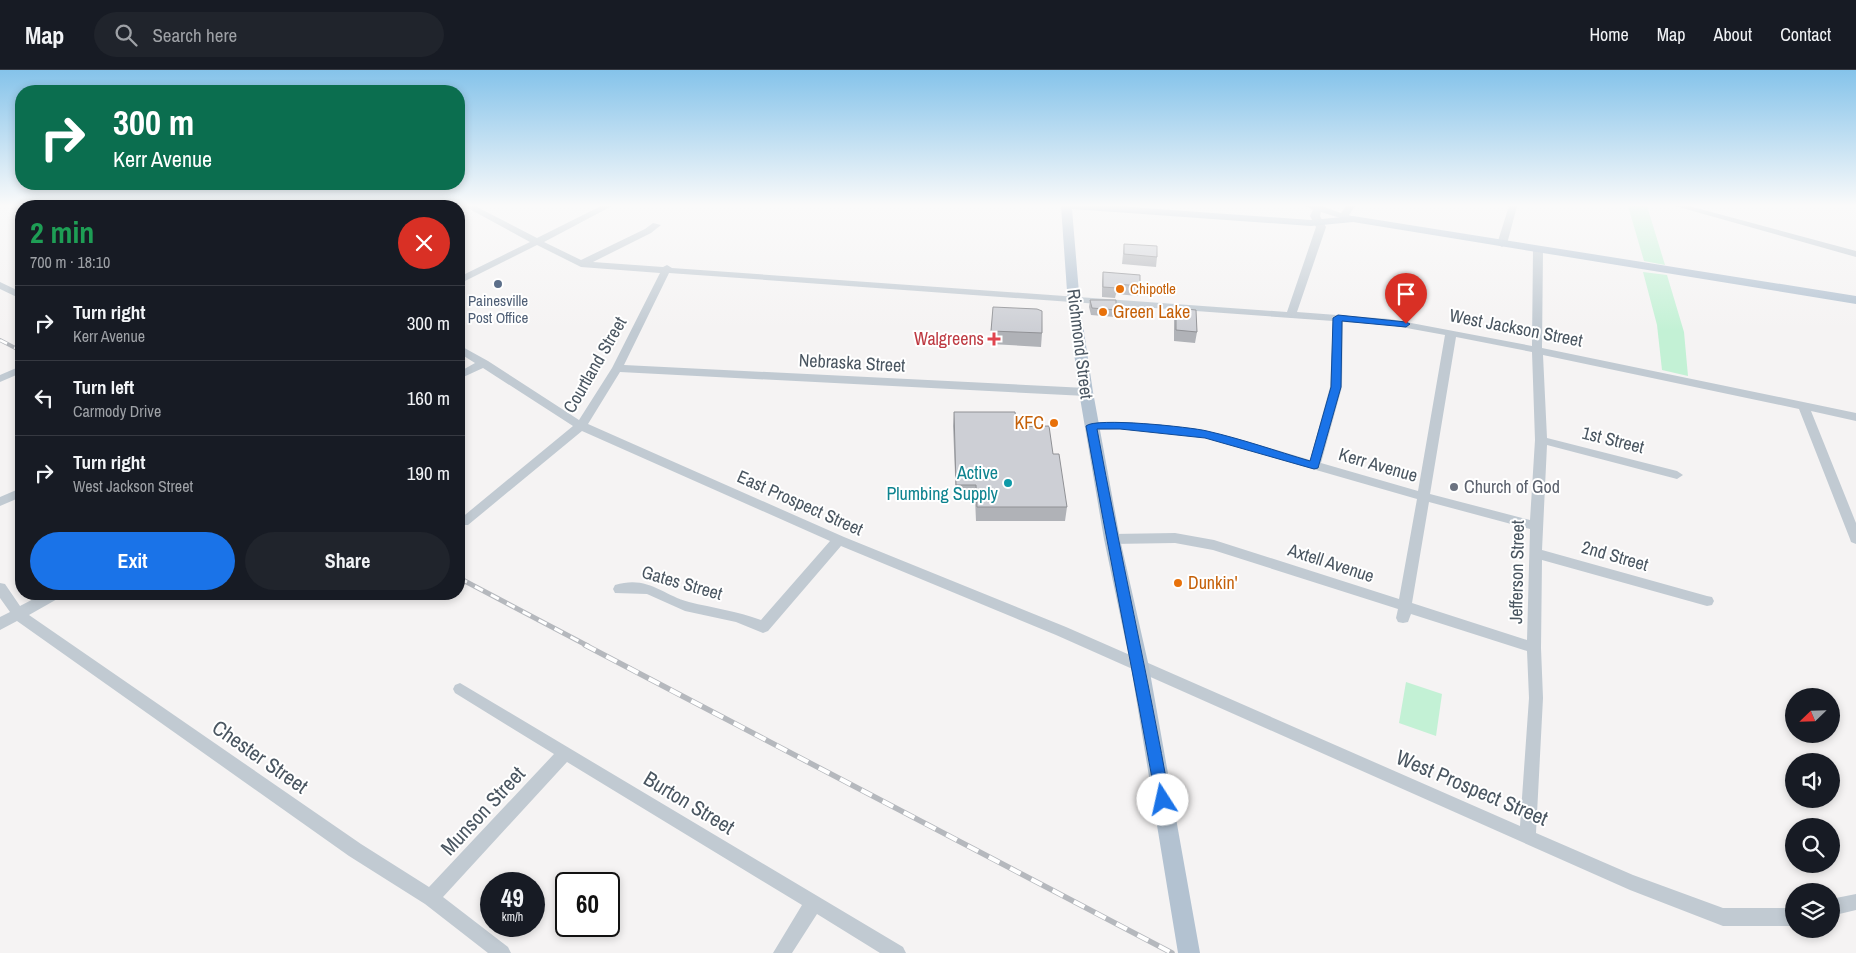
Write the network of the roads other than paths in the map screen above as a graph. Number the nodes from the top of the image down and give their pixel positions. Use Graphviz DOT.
graph roads {
  1 [pos="527,247"];
  2 [pos="547,247"];
  3 [pos="616,247"];
  4 [pos="1070,247"];
  5 [pos="1315,247"];
  6 [pos="1525,247"];
  7 [pos="1831,247"];
  8 [pos="1538,249"];
  9 [pos="1856,254"];
  10 [pos="581,264"];
  11 [pos="667,268"];
  12 [pos="465,278"];
  13 [pos="0,285"];
  14 [pos="15,293"];
  15 [pos="1074,299"];
  16 [pos="1856,300"];
  17 [pos="1291,314"];
  18 [pos="1338,318"];
  19 [pos="1451,333"];
  20 [pos="1537,350"];
  21 [pos="465,352"];
  22 [pos="484,363"];
  23 [pos="617,368"];
  24 [pos="15,372"];
  25 [pos="465,373"];
  26 [pos="0,379"];
  27 [pos="1086,392"];
  28 [pos="1804,406"];
  29 [pos="1856,417"];
  30 [pos="581,426"];
  31 [pos="1092,426"];
  32 [pos="1540,440"];
  33 [pos="1314,466"];
  34 [pos="1677,475"];
  35 [pos="15,495"];
  36 [pos="1425,497"];
  37 [pos="0,502"];
  38 [pos="465,521"];
  39 [pos="1536,526"];
  40 [pos="1112,539"];
  41 [pos="1856,539"];
  42 [pos="839,540"];
  43 [pos="1536,553"];
  44 [pos="0,588"];
  45 [pos="620,589"];
  46 [pos="44,600"];
  47 [pos="1708,602"];
  48 [pos="1404,612"];
  49 [pos="19,615"];
  50 [pos="0,624"];
  51 [pos="1534,648"];
  52 [pos="1140,667"];
  53 [pos="460,689"];
  54 [pos="566,753"];
  55 [pos="1528,836"];
  56 [pos="432,898"];
  57 [pos="1856,902"];
  58 [pos="813,904"];
  59 [pos="1840,906"];
  60 [pos="1785,918"];
  61 [pos="502,953"];
  62 [pos="782,953"];
  63 [pos="897,953"];
  64 [pos="1189,953"];
  1 -- 12 [label="street"];
  2 -- 10 [label="street"];
  3 -- 10 [label="street"];
  4 -- 15 [label="main road, Richmond Street"];
  5 -- 17 [label="street"];
  6 -- 8 [label="main road"];
  7 -- 9 [label="street"];
  8 -- 16 [label="main road"];
  8 -- 20 [label="street, Jefferson Street"];
  10 -- 11 [label="street, West Jackson Street"];
  11 -- 15 [label="street, West Jackson Street"];
  11 -- 23 [label="street, Courtland Street"];
  13 -- 14 [label="street"];
  15 -- 17 [label="street, West Jackson Street"];
  15 -- 27 [label="main road, Richmond Street"];
  17 -- 18 [label="street, West Jackson Street"];
  18 -- 19 [label="street, West Jackson Street"];
  18 -- 33 [label="street"];
  19 -- 20 [label="street, West Jackson Street"];
  19 -- 36 [label="street"];
  20 -- 28 [label="street, West Jackson Street"];
  20 -- 32 [label="street, Jefferson Street"];
  21 -- 22 [label="street, East Prospect Street"];
  22 -- 25 [label="street"];
  22 -- 30 [label="street, East Prospect Street"];
  23 -- 27 [label="street, Nebraska Street"];
  23 -- 30 [label="street, Courtland Street"];
  24 -- 26 [label="street"];
  27 -- 31 [label="main road, Richmond Street"];
  28 -- 29 [label="street, West Jackson Street"];
  28 -- 41 [label="street"];
  30 -- 38 [label="street, Courtland Street"];
  30 -- 42 [label="street, East Prospect Street"];
  31 -- 33 [label="street, Kerr Avenue"];
  31 -- 40 [label="main road, Richmond Street"];
  32 -- 34 [label="street, 1st Street"];
  32 -- 39 [label="street, Jefferson Street"];
  33 -- 36 [label="street, Kerr Avenue"];
  35 -- 37 [label="street"];
  36 -- 39 [label="street, Kerr Avenue"];
  36 -- 48 [label="street"];
  39 -- 43 [label="street, Jefferson Street"];
  40 -- 48 [label="street, Axtell Avenue"];
  40 -- 52 [label="main road, Richmond Street"];
  42 -- 45 [label="street, Gates Street"];
  42 -- 52 [label="street, East Prospect Street"];
  43 -- 47 [label="street, 2nd Street"];
  43 -- 51 [label="street, Jefferson Street"];
  44 -- 49 [label="street, Chester Street"];
  46 -- 49 [label="street"];
  48 -- 51 [label="street, Axtell Avenue"];
  49 -- 50 [label="street"];
  49 -- 56 [label="street, Chester Street"];
  51 -- 55 [label="street, Jefferson Street"];
  52 -- 55 [label="street, West Prospect Street"];
  52 -- 64 [label="main road, Richmond Street"];
  53 -- 54 [label="street, Burton Street"];
  54 -- 56 [label="street, Munson Street"];
  54 -- 58 [label="street, Burton Street"];
  55 -- 60 [label="street, West Prospect Street"];
  56 -- 61 [label="street, Chester Street"];
  57 -- 59 [label="street"];
  58 -- 62 [label="street"];
  58 -- 63 [label="street, Burton Street"];
}
